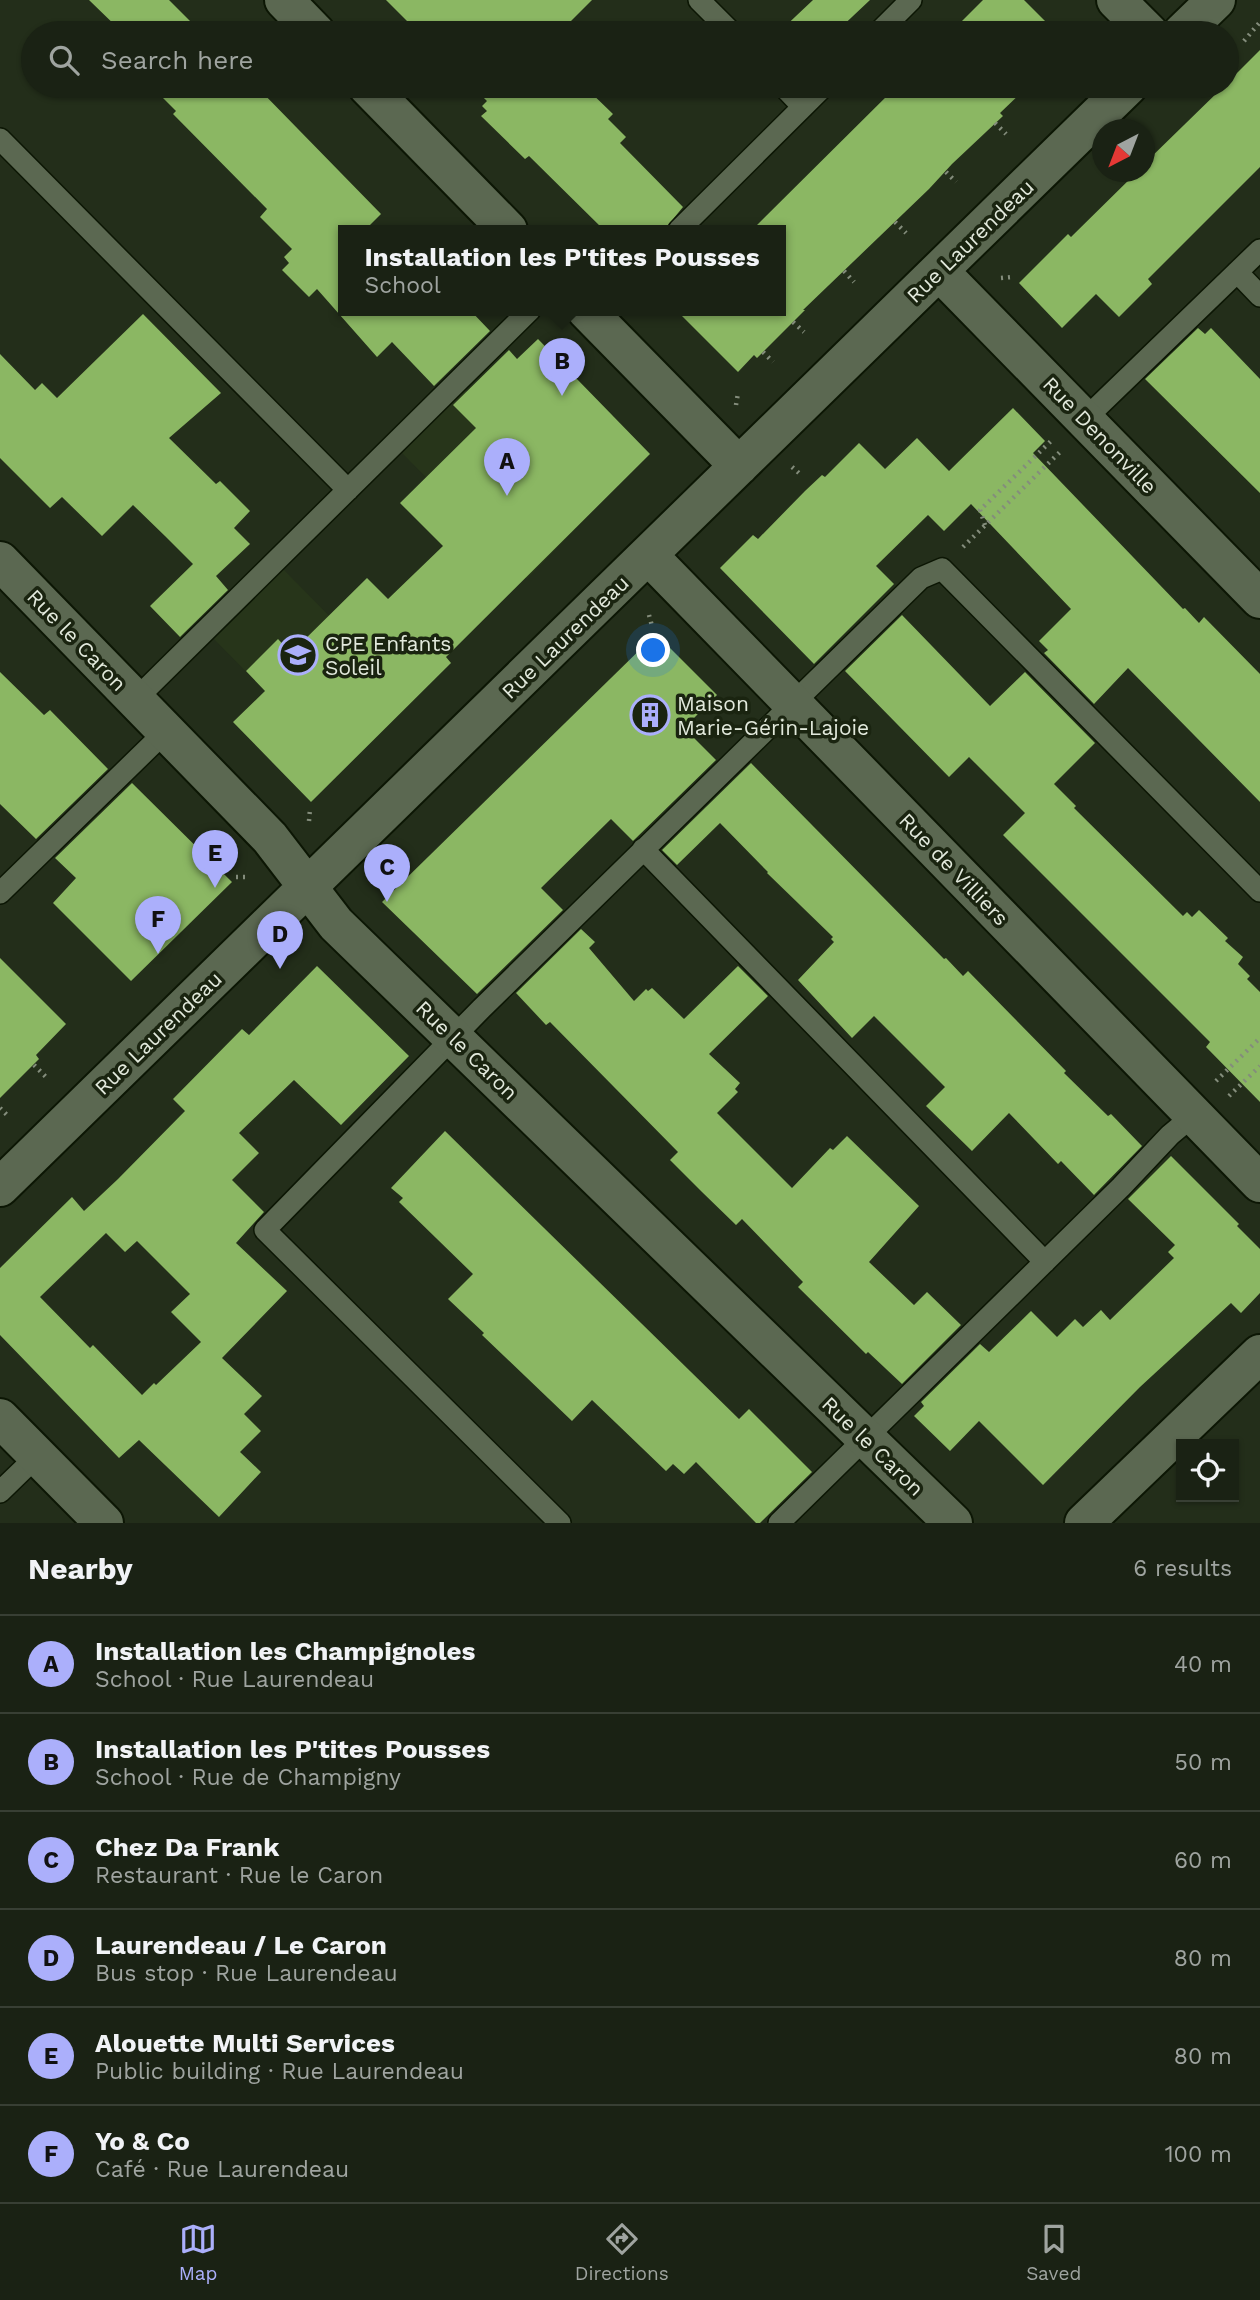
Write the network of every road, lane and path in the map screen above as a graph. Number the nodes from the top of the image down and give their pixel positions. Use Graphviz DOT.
graph roads {
  1 [pos="284,0"];
  2 [pos="699,0"];
  3 [pos="911,0"];
  4 [pos="1116,0"];
  5 [pos="1216,0"];
  6 [pos="304,21"];
  7 [pos="720,21"];
  8 [pos="889,21"];
  9 [pos="1137,21"];
  10 [pos="1194,21"];
  11 [pos="1260,22"];
  12 [pos="1244,41"];
  13 [pos="380,98"];
  14 [pos="794,98"];
  15 [pos="812,98"];
  16 [pos="1116,98"];
  17 [pos="803,107"];
  18 [pos="995,123"];
  19 [pos="1006,134"];
  20 [pos="0,139"];
  21 [pos="946,172"];
  22 [pos="956,183"];
  23 [pos="895,222"];
  24 [pos="503,225"];
  25 [pos="684,225"];
  26 [pos="906,233"];
  27 [pos="1260,250"];
  28 [pos="844,271"];
  29 [pos="939,271"];
  30 [pos="1237,272"];
  31 [pos="854,282"];
  32 [pos="1260,296"];
  33 [pos="524,316"];
  34 [pos="596,316"];
  35 [pos="793,322"];
  36 [pos="804,332"];
  37 [pos="763,352"];
  38 [pos="773,362"];
  39 [pos="738,393"];
  40 [pos="735,409"];
  41 [pos="1085,419"];
  42 [pos="1053,439"];
  43 [pos="1063,450"];
  44 [pos="739,467"];
  45 [pos="348,490"];
  46 [pos="985,525"];
  47 [pos="648,555"];
  48 [pos="0,561"];
  49 [pos="942,569"];
  50 [pos="1260,599"];
  51 [pos="649,615"];
  52 [pos="652,626"];
  53 [pos="135,700"];
  54 [pos="793,704"];
  55 [pos="166,731"];
  56 [pos="310,809"];
  57 [pos="308,825"];
  58 [pos="643,849"];
  59 [pos="308,888"];
  60 [pos="1260,891"];
  61 [pos="0,894"];
  62 [pos="454,1037"];
  63 [pos="1260,1038"];
  64 [pos="34,1065"];
  65 [pos="1260,1066"];
  66 [pos="46,1077"];
  67 [pos="1215,1082"];
  68 [pos="1229,1096"];
  69 [pos="0,1108"];
  70 [pos="7,1115"];
  71 [pos="1194,1115"];
  72 [pos="1260,1184"];
  73 [pos="0,1187"];
  74 [pos="1045,1262"];
  75 [pos="1260,1354"];
  76 [pos="0,1418"];
  77 [pos="866,1439"];
  78 [pos="37,1456"];
  79 [pos="0,1492"];
  80 [pos="104,1523"];
  81 [pos="560,1523"];
  82 [pos="779,1523"];
  83 [pos="953,1523"];
  84 [pos="1084,1523"];
  1 -- 6 [label="street"];
  2 -- 7 [label="lane"];
  3 -- 8 [label="lane"];
  4 -- 9 [label="street"];
  5 -- 10 [label="street"];
  11 -- 12 [label="path"];
  13 -- 24 [label="street"];
  14 -- 17 [label="lane"];
  15 -- 17 [label="lane"];
  16 -- 29 [label="street, Rue Laurendeau"];
  17 -- 25 [label="lane"];
  18 -- 19 [label="path"];
  20 -- 45 [label="lane"];
  21 -- 22 [label="path"];
  23 -- 26 [label="path"];
  27 -- 30 [label="lane"];
  28 -- 31 [label="path"];
  29 -- 41 [label="street, Rue Denonville"];
  29 -- 44 [label="street, Rue Laurendeau"];
  30 -- 32 [label="lane"];
  30 -- 41 [label="lane"];
  33 -- 45 [label="lane"];
  34 -- 44 [label="street"];
  35 -- 36 [label="path"];
  37 -- 38 [label="path"];
  39 -- 40 [label="path"];
  41 -- 50 [label="street, Rue Denonville"];
  42 -- 46 [label="path"];
  43 -- 46 [label="path"];
  44 -- 47 [label="street, Rue Laurendeau"];
  45 -- 53 [label="lane"];
  46 -- 49 [label="path"];
  47 -- 54 [label="street, Rue de Villiers"];
  47 -- 59 [label="street, Rue Laurendeau"];
  48 -- 53 [label="street, Rue le Caron"];
  49 -- 54 [label="lane"];
  49 -- 60 [label="lane"];
  51 -- 52 [label="path"];
  53 -- 55 [label="street, Rue le Caron"];
  54 -- 58 [label="lane"];
  54 -- 71 [label="street, Rue de Villiers"];
  55 -- 59 [label="street, Rue le Caron"];
  55 -- 61 [label="lane"];
  56 -- 57 [label="path"];
  58 -- 62 [label="lane"];
  58 -- 74 [label="lane"];
  59 -- 62 [label="street, Rue le Caron"];
  59 -- 73 [label="street, Rue Laurendeau"];
  62 -- 77 [label="street, Rue le Caron"];
  62 -- 81 [label="lane"];
  63 -- 67 [label="path"];
  64 -- 66 [label="path"];
  65 -- 68 [label="path"];
  69 -- 70 [label="path"];
  71 -- 72 [label="street, Rue de Villiers"];
  71 -- 74 [label="lane"];
  74 -- 77 [label="lane"];
  75 -- 84 [label="street"];
  76 -- 78 [label="street"];
  77 -- 82 [label="lane"];
  77 -- 83 [label="street, Rue le Caron"];
  78 -- 79 [label="lane"];
  78 -- 80 [label="street"];
}
